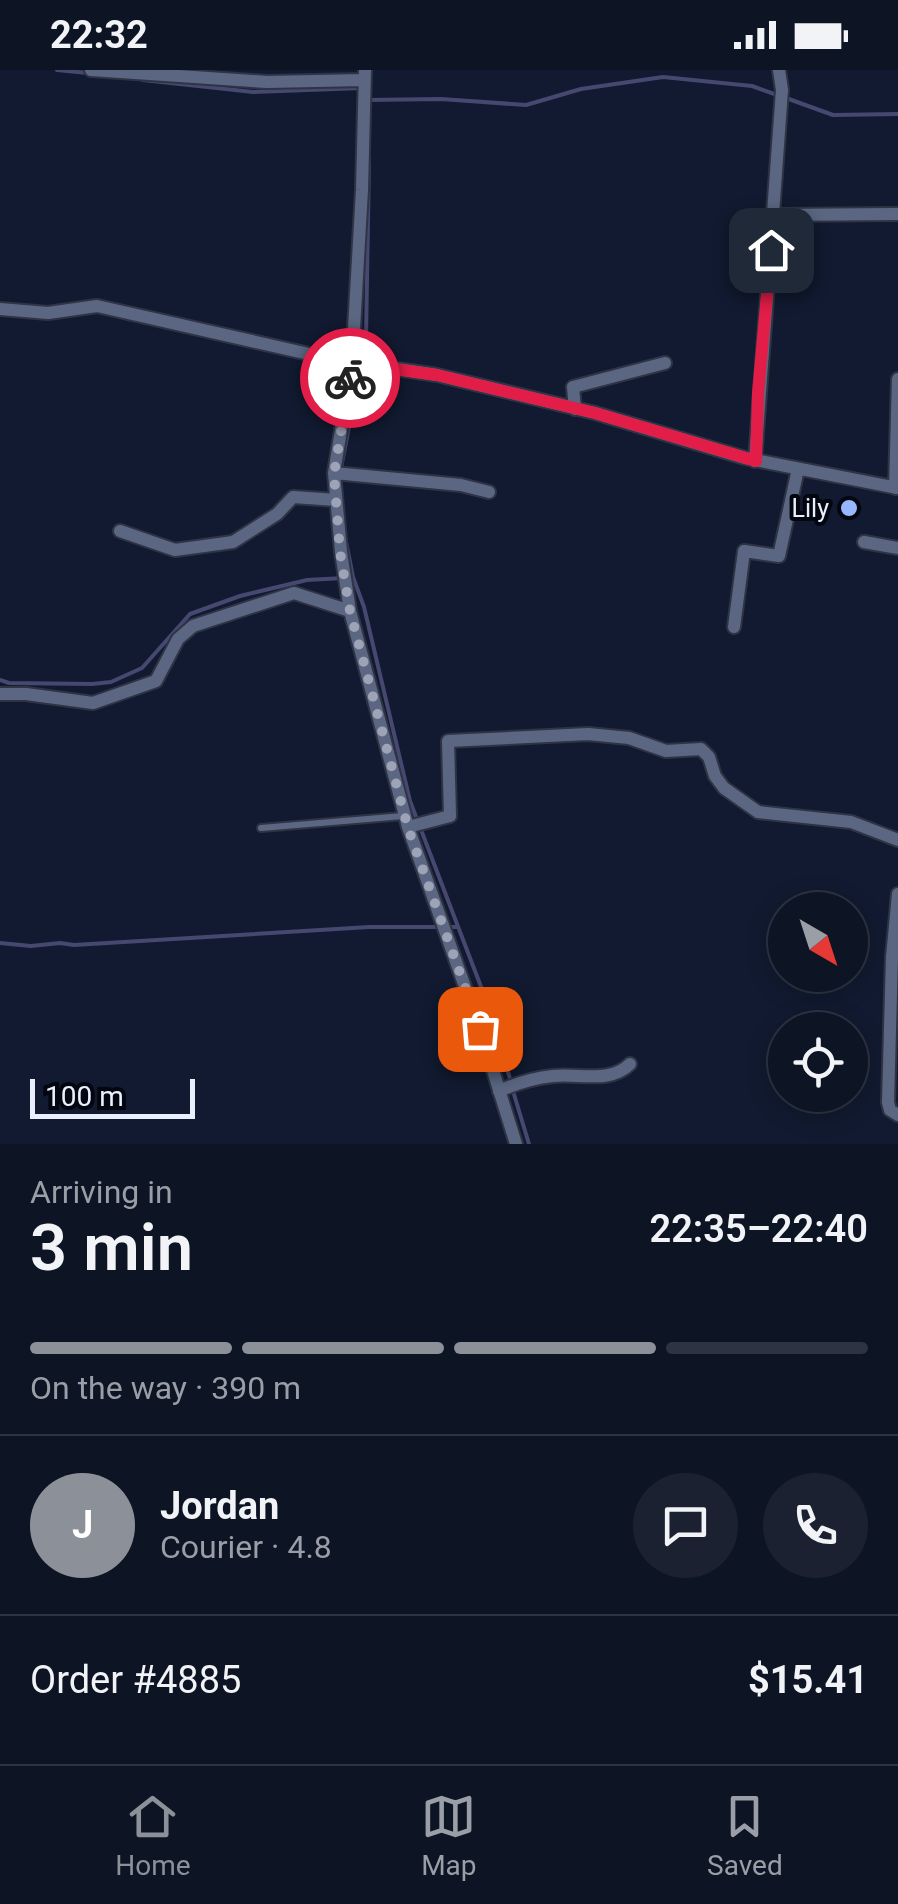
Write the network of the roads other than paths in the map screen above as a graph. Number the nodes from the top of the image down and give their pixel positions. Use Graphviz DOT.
graph roads {
  1 [pos="91,70"];
  2 [pos="783,70"];
  3 [pos="365,75"];
  4 [pos="898,214"];
  5 [pos="774,215"];
  6 [pos="0,309"];
  7 [pos="352,363"];
  8 [pos="666,363"];
  9 [pos="898,380"];
  10 [pos="575,409"];
  11 [pos="756,461"];
  12 [pos="798,469"];
  13 [pos="334,474"];
  14 [pos="896,488"];
  15 [pos="490,492"];
  16 [pos="336,500"];
  17 [pos="120,530"];
  18 [pos="864,542"];
  19 [pos="898,548"];
  20 [pos="350,611"];
  21 [pos="734,627"];
  22 [pos="0,694"];
  23 [pos="406,822"];
  24 [pos="261,828"];
  25 [pos="898,840"];
  26 [pos="898,894"];
  27 [pos="630,1064"];
  28 [pos="499,1090"];
  29 [pos="898,1114"];
  30 [pos="516,1144"];
  1 -- 3 [label="street"];
  2 -- 5 [label="street"];
  3 -- 7 [label="street"];
  4 -- 5 [label="street"];
  5 -- 11 [label="street"];
  6 -- 7 [label="street"];
  7 -- 10 [label="street"];
  7 -- 13 [label="street"];
  8 -- 10 [label="street"];
  9 -- 14 [label="street"];
  10 -- 11 [label="street"];
  11 -- 12 [label="street"];
  12 -- 14 [label="street"];
  12 -- 21 [label="street"];
  13 -- 15 [label="street"];
  13 -- 16 [label="street"];
  16 -- 17 [label="street"];
  16 -- 20 [label="street"];
  18 -- 19 [label="street"];
  20 -- 22 [label="street"];
  20 -- 23 [label="street"];
  23 -- 24 [label="lane"];
  23 -- 25 [label="street"];
  23 -- 28 [label="street"];
  26 -- 29 [label="street"];
  27 -- 28 [label="street"];
  28 -- 30 [label="street"];
}
